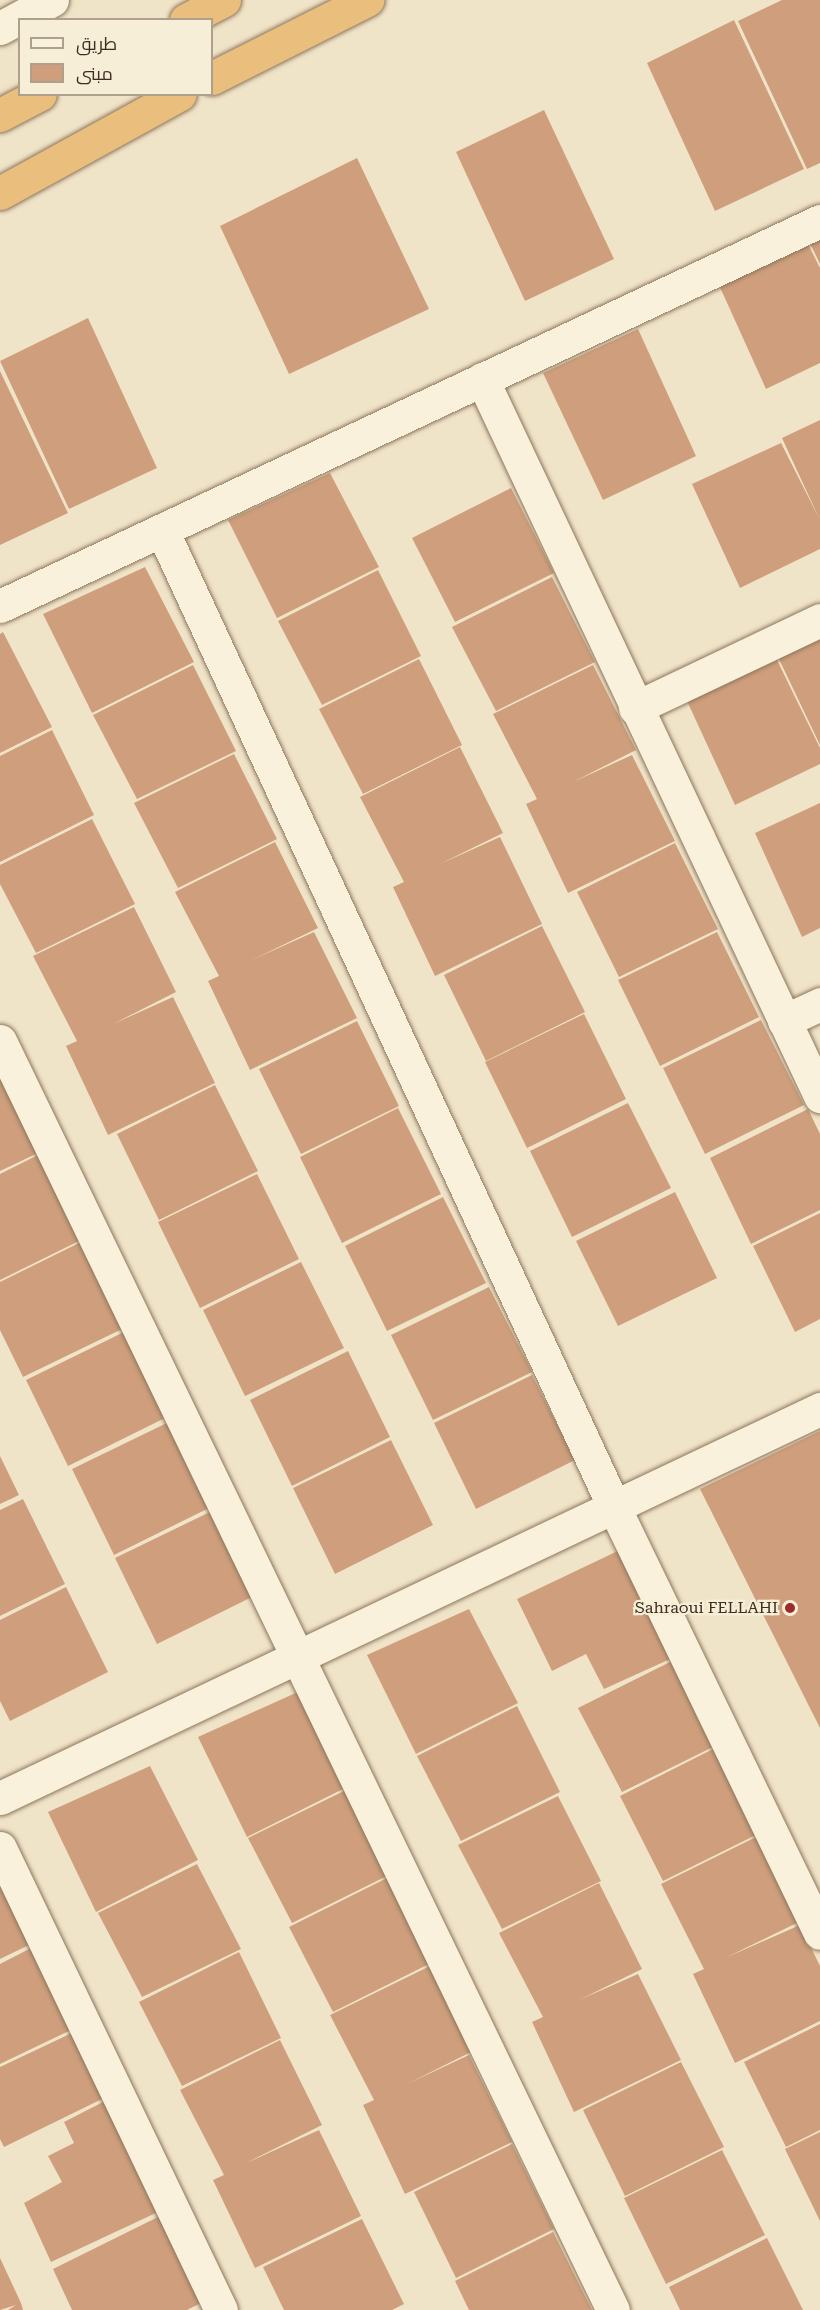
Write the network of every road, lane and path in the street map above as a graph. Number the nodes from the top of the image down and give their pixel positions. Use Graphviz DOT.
graph roads {
  1 [pos="52,0"];
  2 [pos="224,0"];
  3 [pos="367,0"];
  4 [pos="18,18"];
  5 [pos="19,18"];
  6 [pos="190,18"];
  7 [pos="0,28"];
  8 [pos="213,77"];
  9 [pos="36,96"];
  10 [pos="176,96"];
  11 [pos="0,115"];
  12 [pos="0,193"];
  13 [pos="820,221"];
  14 [pos="482,379"];
  15 [pos="162,530"];
  16 [pos="0,606"];
  17 [pos="820,620"];
  18 [pos="635,708"];
  19 [pos="820,1004"];
  20 [pos="784,1021"];
  21 [pos="0,1041"];
  22 [pos="820,1096"];
  23 [pos="820,1409"];
  24 [pos="614,1507"];
  25 [pos="296,1657"];
  26 [pos="0,1798"];
  27 [pos="0,1848"];
  28 [pos="820,1934"];
  29 [pos="221,2310"];
  30 [pos="613,2310"];
  1 -- 5 [label="street"];
  2 -- 6 [label="highway"];
  3 -- 8 [label="highway"];
  4 -- 7 [label="street"];
  9 -- 11 [label="highway"];
  10 -- 12 [label="highway"];
  13 -- 14 [label="street"];
  14 -- 15 [label="street"];
  14 -- 18 [label="street"];
  15 -- 16 [label="street"];
  15 -- 24 [label="street"];
  17 -- 18 [label="street"];
  18 -- 20 [label="street"];
  19 -- 20 [label="street"];
  20 -- 22 [label="street"];
  21 -- 25 [label="street"];
  23 -- 24 [label="street"];
  24 -- 25 [label="street"];
  24 -- 28 [label="street"];
  25 -- 26 [label="street"];
  25 -- 30 [label="street"];
  27 -- 29 [label="street"];
}
